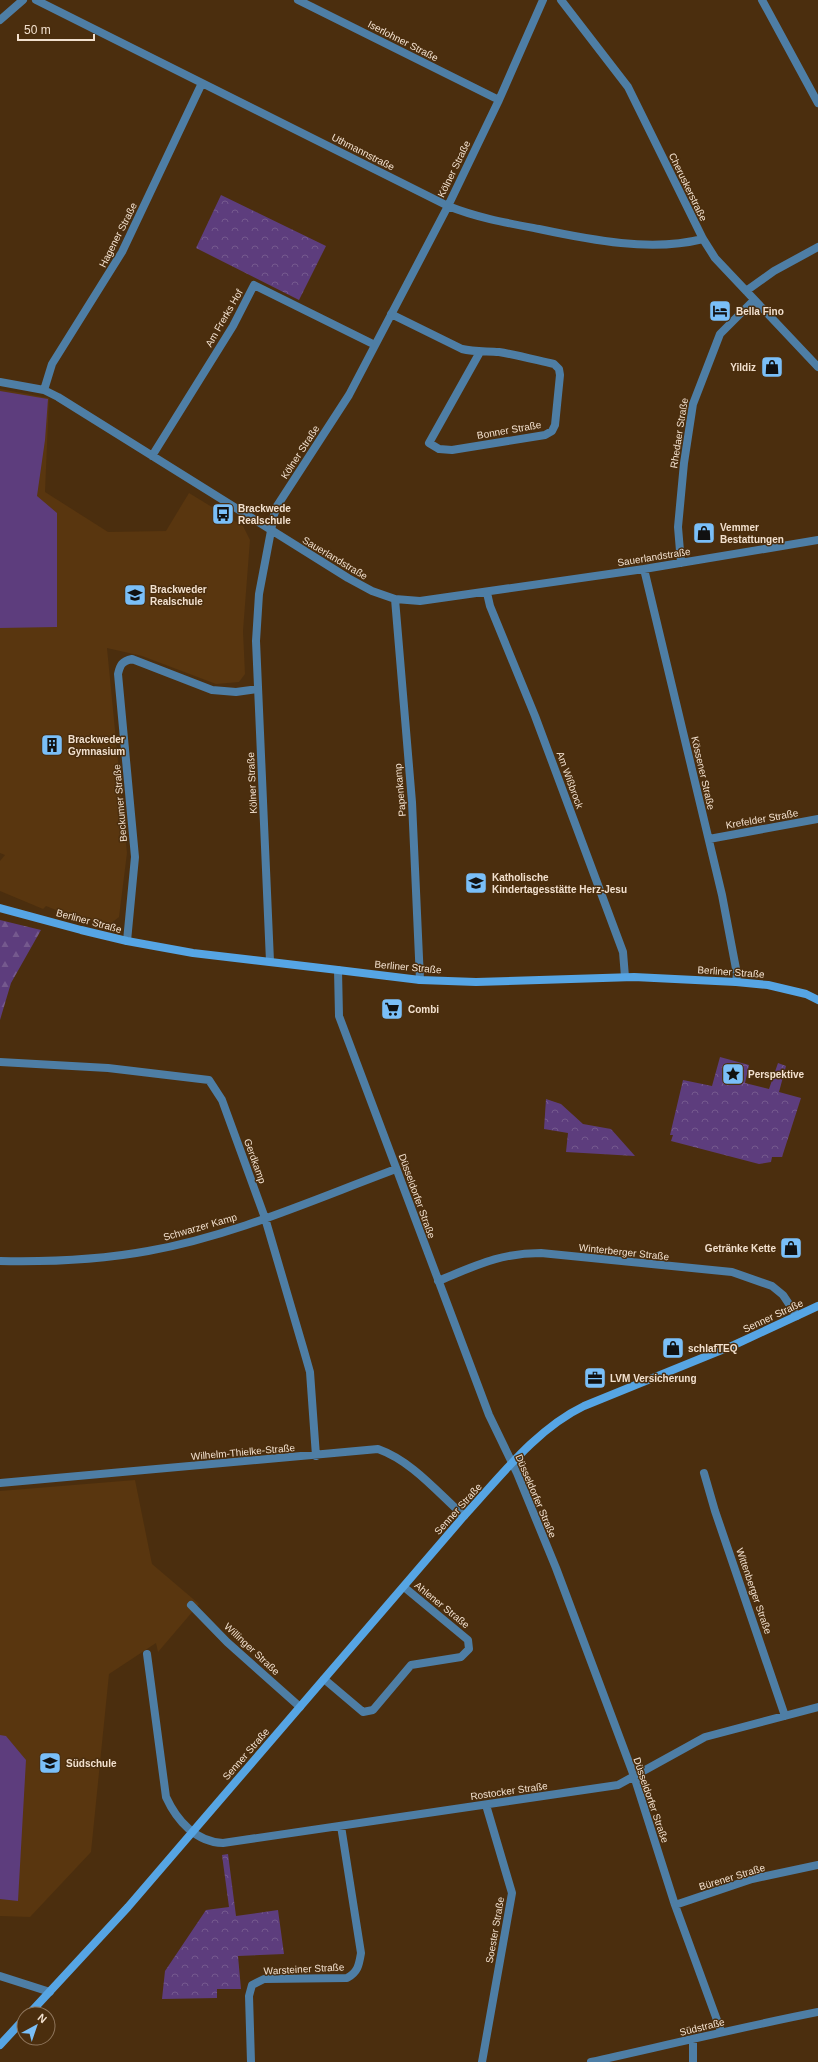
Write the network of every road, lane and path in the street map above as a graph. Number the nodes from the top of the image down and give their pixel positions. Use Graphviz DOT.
graph roads {
  1 [pos="23,0"];
  2 [pos="36,0"];
  3 [pos="298,0"];
  4 [pos="543,0"];
  5 [pos="562,0"];
  6 [pos="762,0"];
  7 [pos="0,20"];
  8 [pos="202,83"];
  9 [pos="499,100"];
  10 [pos="818,103"];
  11 [pos="448,206"];
  12 [pos="703,239"];
  13 [pos="818,247"];
  14 [pos="746,292"];
  15 [pos="754,300"];
  16 [pos="391,314"];
  17 [pos="375,345"];
  18 [pos="480,352"];
  19 [pos="818,367"];
  20 [pos="0,382"];
  21 [pos="44,390"];
  22 [pos="152,456"];
  23 [pos="271,529"];
  24 [pos="818,540"];
  25 [pos="681,563"];
  26 [pos="644,569"];
  27 [pos="487,593"];
  28 [pos="394,599"];
  29 [pos="258,689"];
  30 [pos="818,819"];
  31 [pos="709,839"];
  32 [pos="0,908"];
  33 [pos="127,941"];
  34 [pos="270,961"];
  35 [pos="338,970"];
  36 [pos="625,977"];
  37 [pos="420,980"];
  38 [pos="736,982"];
  39 [pos="818,1000"];
  40 [pos="0,1062"];
  41 [pos="396,1169"];
  42 [pos="265,1218"];
  43 [pos="0,1261"];
  44 [pos="438,1281"];
  45 [pos="818,1306"];
  46 [pos="796,1316"];
  47 [pos="316,1456"];
  48 [pos="513,1463"];
  49 [pos="704,1472"];
  50 [pos="0,1483"];
  51 [pos="464,1516"];
  52 [pos="404,1587"];
  53 [pos="191,1605"];
  54 [pos="147,1654"];
  55 [pos="324,1679"];
  56 [pos="300,1707"];
  57 [pos="818,1707"];
  58 [pos="785,1716"];
  59 [pos="634,1776"];
  60 [pos="486,1805"];
  61 [pos="341,1826"];
  62 [pos="192,1832"];
  63 [pos="818,1865"];
  64 [pos="676,1905"];
  65 [pos="0,1976"];
  66 [pos="50,1992"];
  67 [pos="37,2006"];
  68 [pos="818,2012"];
  69 [pos="16,2028"];
  70 [pos="721,2032"];
  71 [pos="693,2040"];
  72 [pos="0,2045"];
  73 [pos="251,2062"];
  74 [pos="482,2062"];
  75 [pos="592,2062"];
  76 [pos="692,2062"];
  1 -- 7 [label="street"];
  2 -- 8 [label="street, Uthmannstraße"];
  3 -- 9 [label="street, Iserlohner Straße"];
  4 -- 9 [label="street, Kölner Straße"];
  5 -- 12 [label="street, Cheruskerstraße"];
  6 -- 10 [label="street"];
  8 -- 11 [label="street, Uthmannstraße"];
  8 -- 21 [label="street, Hagener Straße"];
  9 -- 11 [label="street, Kölner Straße"];
  11 -- 12 [label="street, Uthmannstraße"];
  11 -- 16 [label="street, Kölner Straße"];
  12 -- 14 [label="street, Cheruskerstraße"];
  13 -- 14 [label="street"];
  14 -- 15 [label="street, Cheruskerstraße"];
  15 -- 19 [label="street, Cheruskerstraße"];
  15 -- 25 [label="street, Rhedaer Straße"];
  16 -- 17 [label="street, Kölner Straße"];
  16 -- 18 [label="street, Bonner Straße"];
  17 -- 22 [label="street, Am Frerks Hof"];
  17 -- 23 [label="street, Kölner Straße"];
  18 -- 18 [label="street, Bonner Straße"];
  20 -- 21 [label="street, Sauerlandstraße"];
  21 -- 22 [label="street, Sauerlandstraße"];
  22 -- 23 [label="street, Sauerlandstraße"];
  23 -- 28 [label="street, Sauerlandstraße"];
  23 -- 29 [label="street, Kölner Straße"];
  24 -- 25 [label="street, Sauerlandstraße"];
  25 -- 26 [label="street, Sauerlandstraße"];
  26 -- 27 [label="street, Sauerlandstraße"];
  26 -- 31 [label="street, Kössener Straße"];
  27 -- 28 [label="street, Sauerlandstraße"];
  27 -- 36 [label="street, Am Wißbrock"];
  28 -- 37 [label="street, Papenkamp"];
  29 -- 33 [label="street, Beckumer Straße"];
  29 -- 34 [label="street, Kölner Straße"];
  30 -- 31 [label="street, Krefelder Straße"];
  31 -- 38 [label="street, Kössener Straße"];
  32 -- 33 [label="street, Berliner Straße"];
  33 -- 34 [label="street, Berliner Straße"];
  34 -- 35 [label="street, Berliner Straße"];
  35 -- 37 [label="street, Berliner Straße"];
  35 -- 41 [label="street, Düsseldorfer Straße"];
  36 -- 37 [label="street, Berliner Straße"];
  36 -- 38 [label="street, Berliner Straße"];
  38 -- 39 [label="street, Berliner Straße"];
  40 -- 42 [label="street, Gerdkamp"];
  41 -- 42 [label="street, Schwarzer Kamp"];
  41 -- 44 [label="street, Düsseldorfer Straße"];
  42 -- 43 [label="street, Schwarzer Kamp"];
  42 -- 47 [label="street, Gerdkamp"];
  44 -- 46 [label="street, Winterberger Straße"];
  44 -- 48 [label="street, Düsseldorfer Straße"];
  45 -- 46 [label="street, Senner Straße"];
  46 -- 48 [label="street, Senner Straße"];
  47 -- 50 [label="street, Wilhelm-Thielke-Straße"];
  47 -- 51 [label="street, Wilhelm-Thielke-Straße"];
  48 -- 51 [label="street, Senner Straße"];
  48 -- 59 [label="street, Düsseldorfer Straße"];
  49 -- 58 [label="street, Wittenberger Straße"];
  51 -- 52 [label="street, Senner Straße"];
  52 -- 55 [label="street, Senner Straße"];
  52 -- 55 [label="street, Ahlener Straße"];
  53 -- 56 [label="street, Willinger Straße"];
  54 -- 62 [label="street"];
  55 -- 56 [label="street, Senner Straße"];
  56 -- 62 [label="street, Senner Straße"];
  57 -- 58 [label="street, Rostocker Straße"];
  58 -- 59 [label="street, Rostocker Straße"];
  59 -- 60 [label="street, Rostocker Straße"];
  59 -- 64 [label="street, Düsseldorfer Straße"];
  60 -- 61 [label="street, Rostocker Straße"];
  60 -- 74 [label="street, Soester Straße"];
  61 -- 62 [label="street, Rostocker Straße"];
  61 -- 73 [label="street, Warsteiner Straße"];
  62 -- 66 [label="street, Senner Straße"];
  63 -- 64 [label="street, Bürener Straße"];
  64 -- 70 [label="street, Düsseldorfer Straße"];
  65 -- 66 [label="street"];
  66 -- 67 [label="street, Senner Straße"];
  68 -- 70 [label="street, Südstraße"];
  69 -- 72 [label="street"];
  70 -- 71 [label="street, Südstraße"];
  71 -- 75 [label="street, Südstraße"];
  71 -- 76 [label="street"];
}
